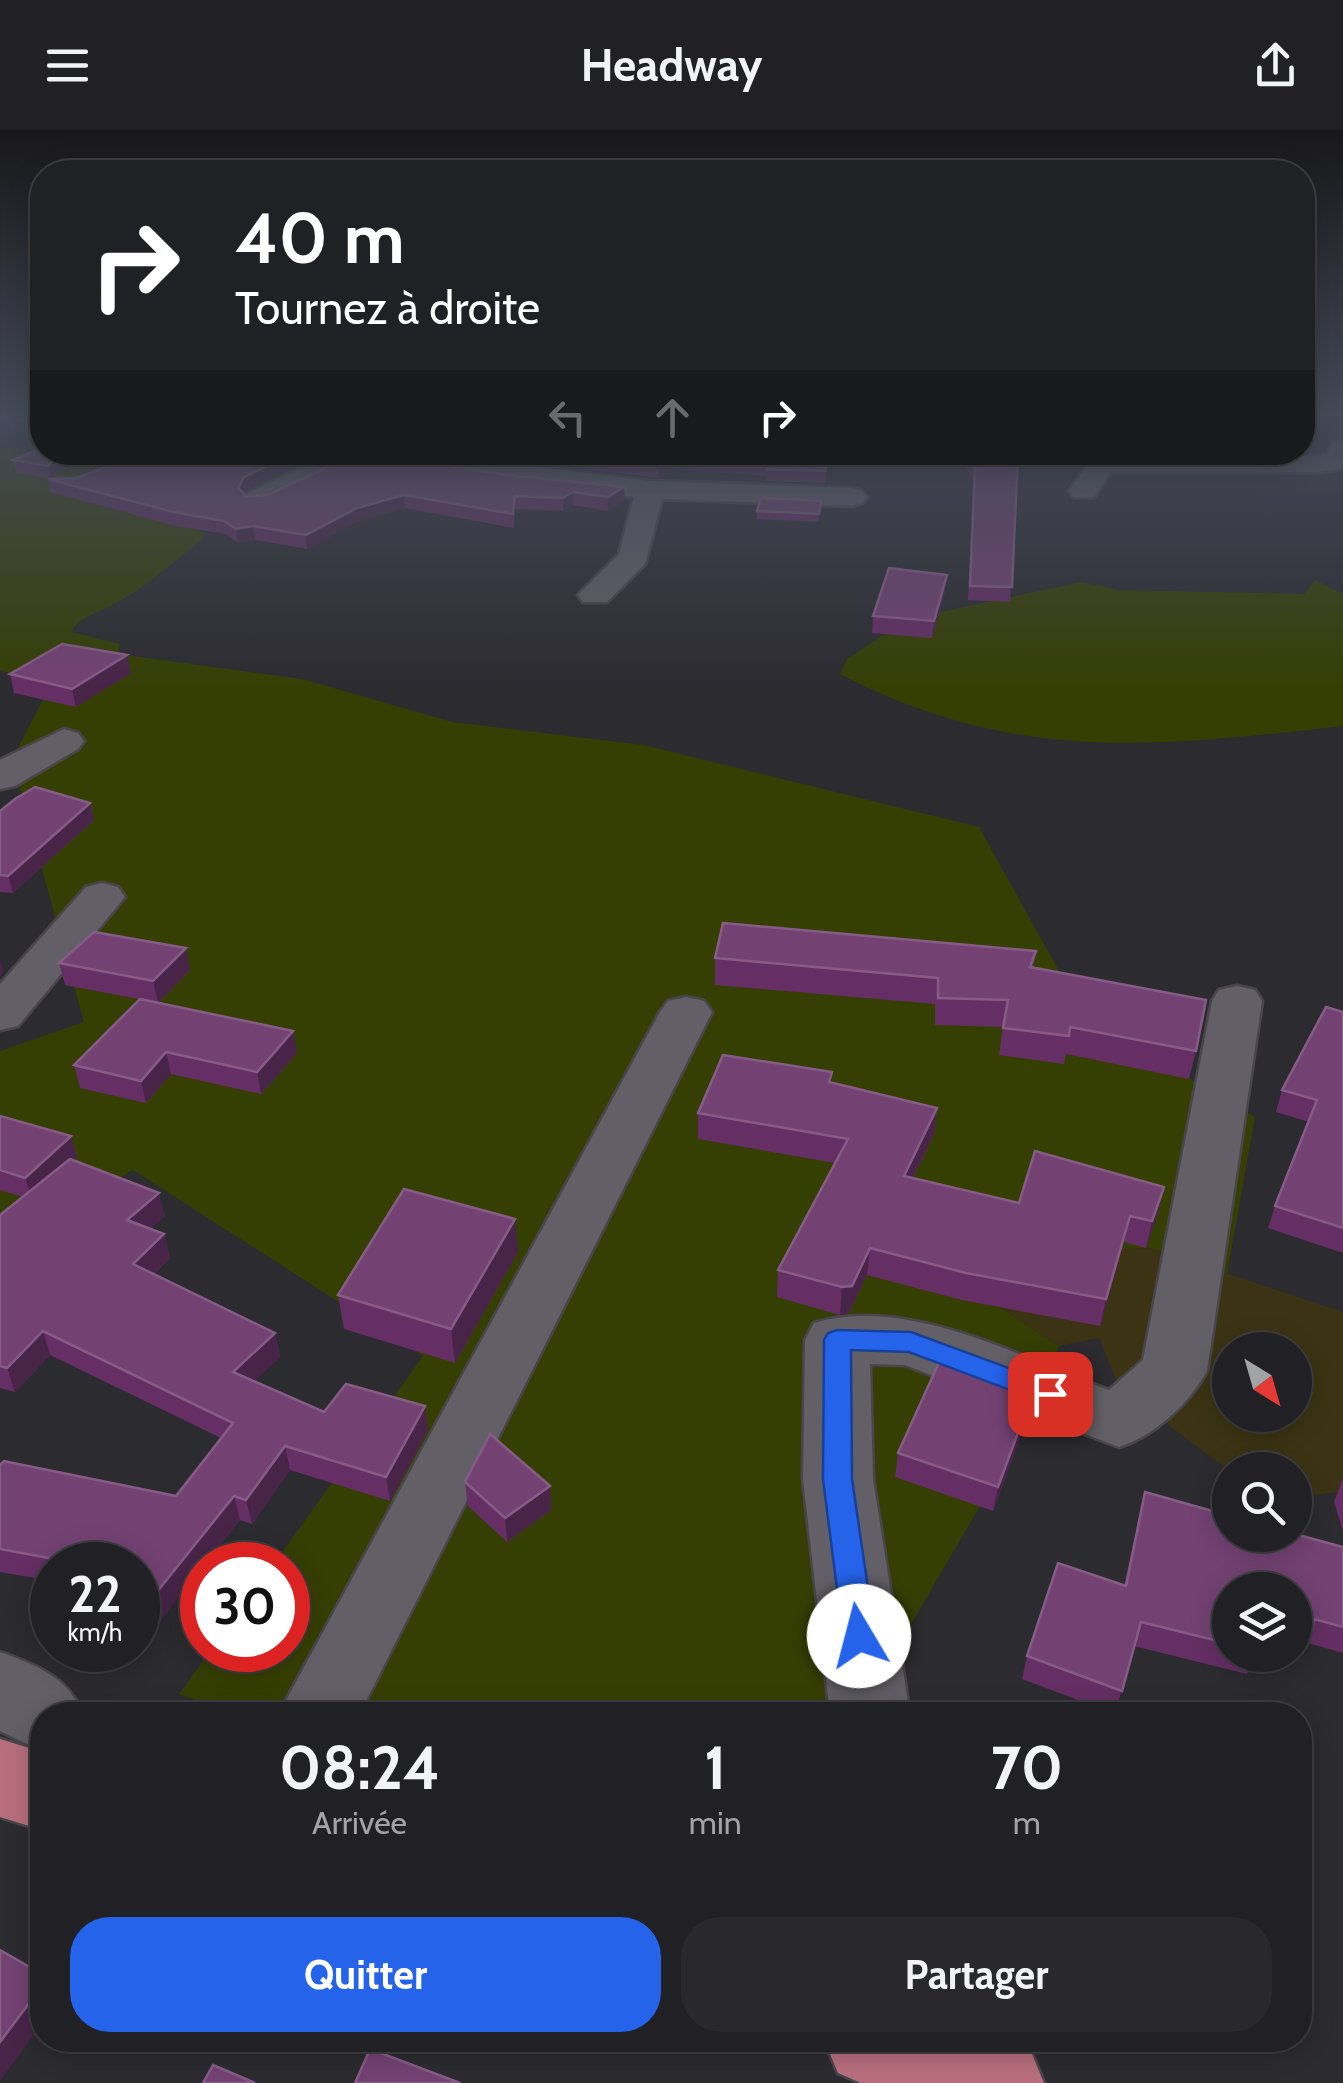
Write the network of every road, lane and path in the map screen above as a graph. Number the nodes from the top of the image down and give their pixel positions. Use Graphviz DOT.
graph roads {
  1 [pos="647,504"];
  2 [pos="595,595"];
  3 [pos="64,741"];
  4 [pos="0,778"];
  5 [pos="102,897"];
  6 [pos="1238,1001"];
  7 [pos="686,1012"];
  8 [pos="0,1015"];
  9 [pos="0,1687"];
  10 [pos="325,1702"];
  11 [pos="868,1702"];
  12 [pos="30,1706"];
  13 [pos="0,1778"];
  14 [pos="30,1787"];
  15 [pos="906,2052"];
  16 [pos="996,2083"];
  1 -- 2 [label="street"];
  3 -- 4 [label="street"];
  5 -- 8 [label="street"];
  6 -- 11 [label="street"];
  7 -- 10 [label="street"];
  9 -- 12 [label="street"];
  13 -- 14 [label="highway"];
  15 -- 16 [label="highway"];
}
